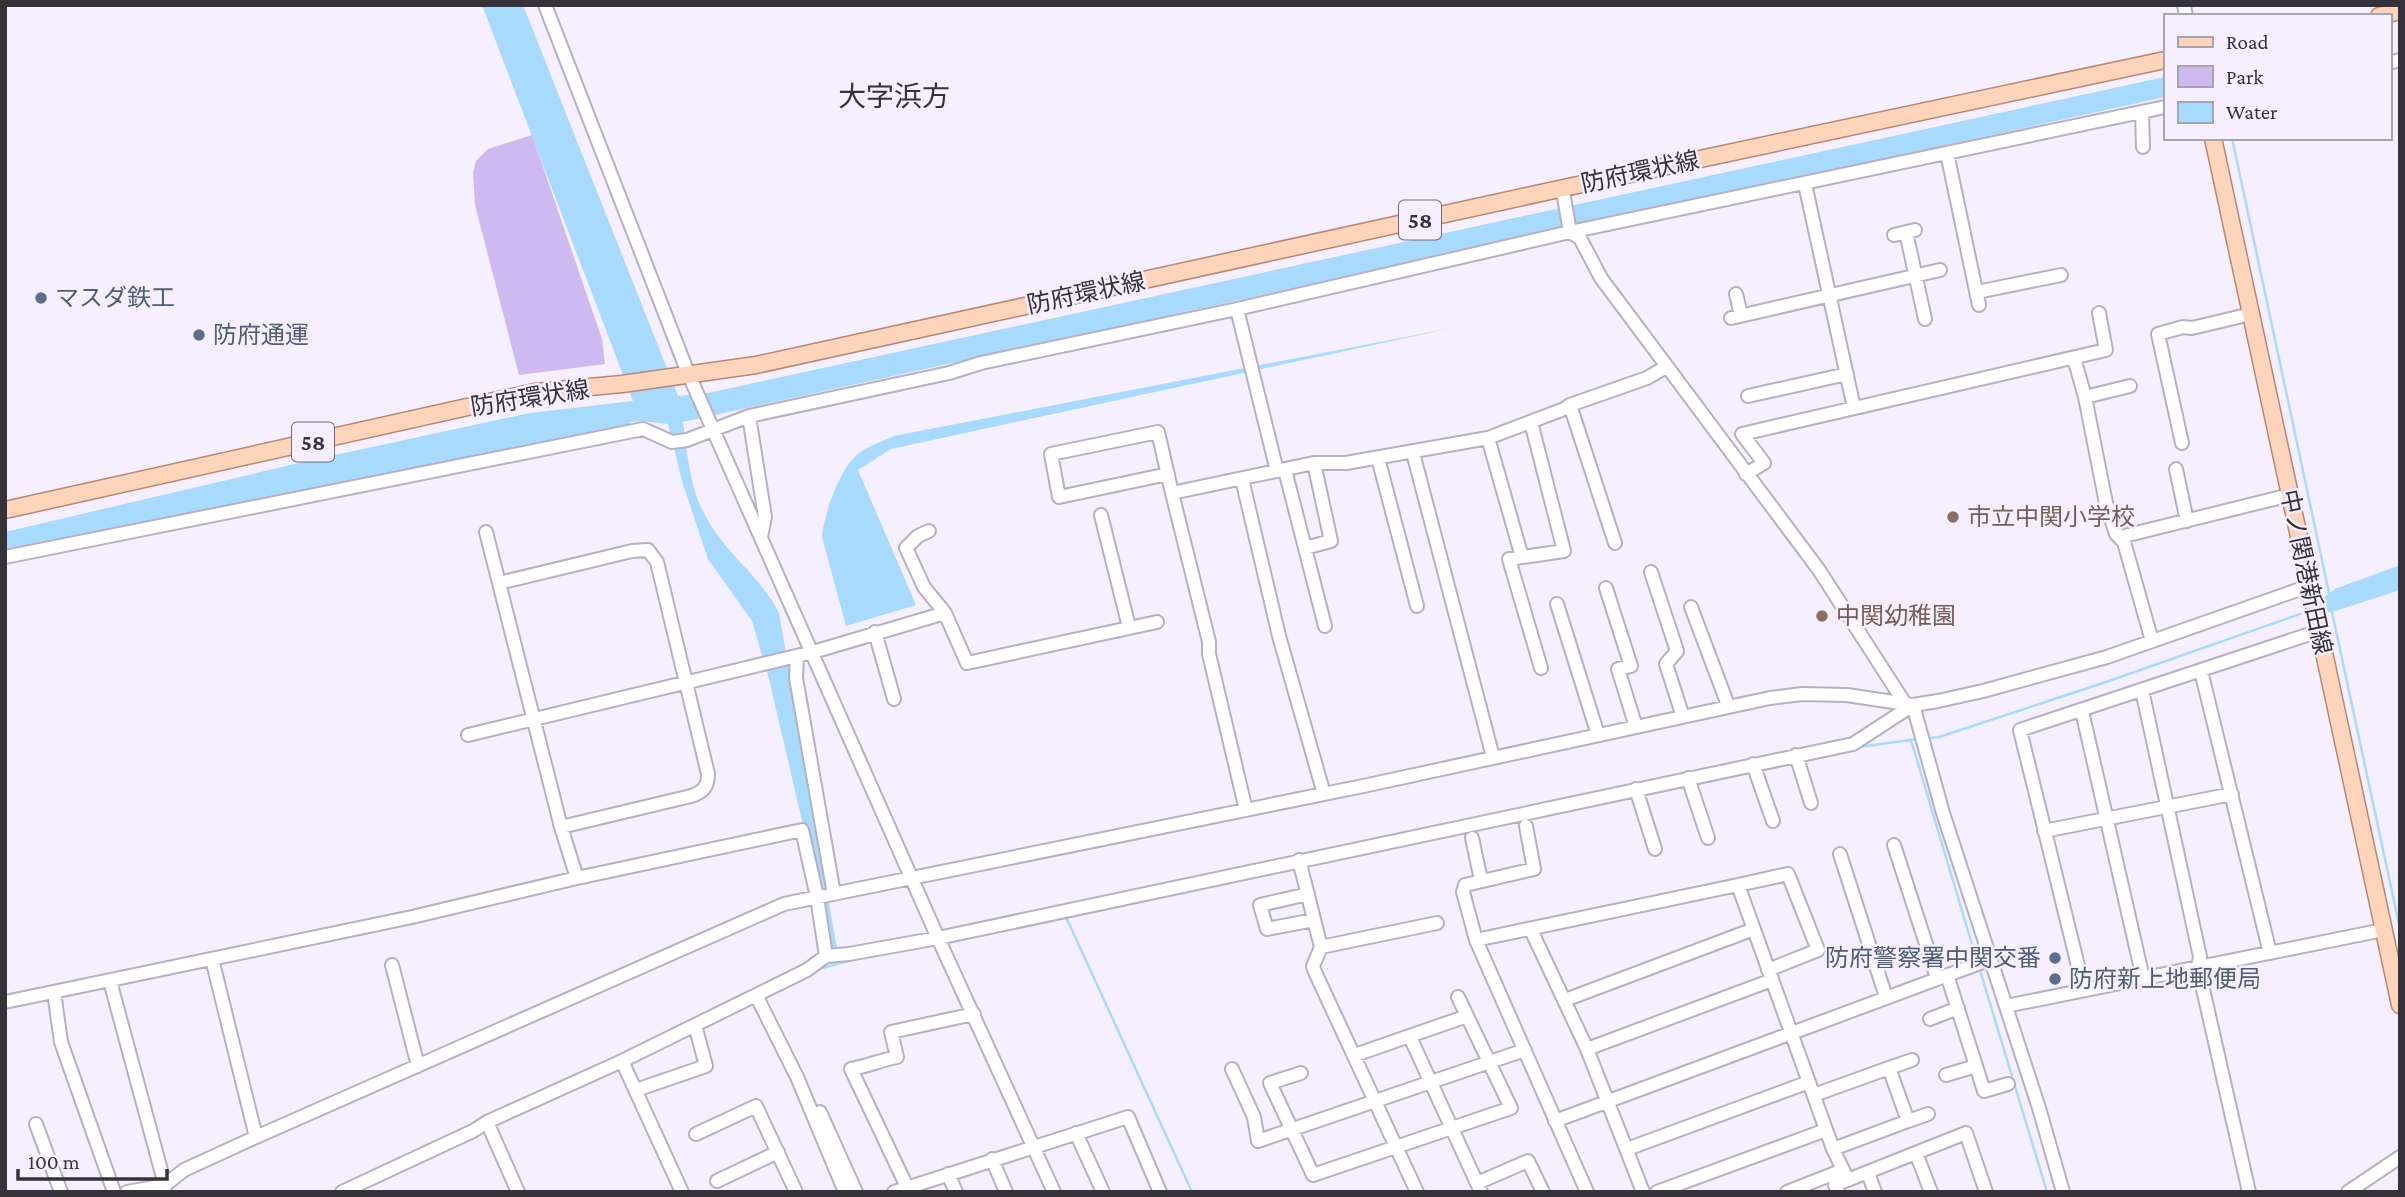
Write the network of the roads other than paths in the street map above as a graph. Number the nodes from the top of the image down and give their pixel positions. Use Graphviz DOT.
graph roads {
  1 [pos="545,5"];
  2 [pos="2164,60"];
  3 [pos="2164,107"];
  4 [pos="2142,112"];
  5 [pos="2213,140"];
  6 [pos="2143,147"];
  7 [pos="1947,153"];
  8 [pos="1805,184"];
  9 [pos="1561,193"];
  10 [pos="1570,232"];
  11 [pos="1905,233"];
  12 [pos="1940,270"];
  13 [pos="1916,275"];
  14 [pos="2061,275"];
  15 [pos="1735,294"];
  16 [pos="1831,295"];
  17 [pos="1237,309"];
  18 [pos="2099,313"];
  19 [pos="2251,314"];
  20 [pos="1925,319"];
  21 [pos="2074,358"];
  22 [pos="1666,367"];
  23 [pos="1847,374"];
  24 [pos="681,375"];
  25 [pos="2130,386"];
  26 [pos="1748,396"];
  27 [pos="2085,397"];
  28 [pos="1570,405"];
  29 [pos="1854,408"];
  30 [pos="749,416"];
  31 [pos="1531,422"];
  32 [pos="713,429"];
  33 [pos="1488,438"];
  34 [pos="2182,443"];
  35 [pos="1413,453"];
  36 [pos="1378,458"];
  37 [pos="1314,463"];
  38 [pos="2176,469"];
  39 [pos="1281,470"];
  40 [pos="1168,474"];
  41 [pos="1746,474"];
  42 [pos="1242,479"];
  43 [pos="1172,493"];
  44 [pos="2290,495"];
  45 [pos="5,510"];
  46 [pos="1101,515"];
  47 [pos="2187,521"];
  48 [pos="929,531"];
  49 [pos="486,533"];
  50 [pos="761,537"];
  51 [pos="2120,537"];
  52 [pos="1615,543"];
  53 [pos="1305,548"];
  54 [pos="5,557"];
  55 [pos="1522,557"];
  56 [pos="1651,572"];
  57 [pos="499,583"];
  58 [pos="1606,588"];
  59 [pos="2311,593"];
  60 [pos="1557,604"];
  61 [pos="1418,606"];
  62 [pos="1691,607"];
  63 [pos="944,613"];
  64 [pos="1157,622"];
  65 [pos="1325,626"];
  66 [pos="1129,627"];
  67 [pos="2318,629"];
  68 [pos="875,632"];
  69 [pos="2152,641"];
  70 [pos="813,652"];
  71 [pos="794,657"];
  72 [pos="1541,668"];
  73 [pos="2201,671"];
  74 [pos="686,682"];
  75 [pos="2142,691"];
  76 [pos="894,699"];
  77 [pos="1909,703"];
  78 [pos="1728,705"];
  79 [pos="2082,711"];
  80 [pos="1683,717"];
  81 [pos="535,719"];
  82 [pos="1636,727"];
  83 [pos="468,735"];
  84 [pos="1598,735"];
  85 [pos="1796,755"];
  86 [pos="1493,757"];
  87 [pos="1753,764"];
  88 [pos="1688,778"];
  89 [pos="1636,789"];
  90 [pos="2232,793"];
  91 [pos="1324,794"];
  92 [pos="1811,803"];
  93 [pos="2168,807"];
  94 [pos="1246,810"];
  95 [pos="2107,819"];
  96 [pos="1773,821"];
  97 [pos="1527,826"];
  98 [pos="561,827"];
  99 [pos="2044,831"];
  100 [pos="1472,838"];
  101 [pos="1708,838"];
  102 [pos="1895,845"];
  103 [pos="1656,849"];
  104 [pos="1840,854"];
  105 [pos="1299,860"];
  106 [pos="576,878"];
  107 [pos="912,878"];
  108 [pos="1481,880"];
  109 [pos="1738,885"];
  110 [pos="832,894"];
  111 [pos="1308,894"];
  112 [pos="817,897"];
  113 [pos="1314,920"];
  114 [pos="1437,923"];
  115 [pos="1754,929"];
  116 [pos="1531,930"];
  117 [pos="2384,930"];
  118 [pos="938,938"];
  119 [pos="1476,940"];
  120 [pos="1321,947"];
  121 [pos="2270,953"];
  122 [pos="826,956"];
  123 [pos="212,959"];
  124 [pos="1991,959"];
  125 [pos="392,965"];
  126 [pos="2198,967"];
  127 [pos="1770,975"];
  128 [pos="1942,976"];
  129 [pos="2143,978"];
  130 [pos="110,981"];
  131 [pos="2084,990"];
  132 [pos="54,992"];
  133 [pos="756,995"];
  134 [pos="1458,997"];
  135 [pos="1886,997"];
  136 [pos="1565,1000"];
  137 [pos="5,1002"];
  138 [pos="2400,1005"];
  139 [pos="2006,1006"];
  140 [pos="1958,1008"];
  141 [pos="974,1014"];
  142 [pos="1467,1016"];
  143 [pos="1930,1019"];
  144 [pos="695,1024"];
  145 [pos="1792,1032"];
  146 [pos="1410,1037"];
  147 [pos="1587,1049"];
  148 [pos="1525,1050"];
  149 [pos="1354,1055"];
  150 [pos="1912,1060"];
  151 [pos="622,1061"];
  152 [pos="1491,1063"];
  153 [pos="418,1066"];
  154 [pos="1976,1066"];
  155 [pos="1889,1068"];
  156 [pos="1233,1069"];
  157 [pos="1301,1073"];
  158 [pos="1946,1075"];
  159 [pos="805,1078"];
  160 [pos="1809,1082"];
  161 [pos="1431,1083"];
  162 [pos="2008,1084"];
  163 [pos="636,1090"];
  164 [pos="1814,1095"];
  165 [pos="1375,1101"];
  166 [pos="1609,1101"];
  167 [pos="1928,1114"];
  168 [pos="1555,1121"];
  169 [pos="1908,1121"];
  170 [pos="487,1122"];
  171 [pos="36,1124"];
  172 [pos="1293,1128"];
  173 [pos="1452,1129"];
  174 [pos="1826,1129"];
  175 [pos="1076,1133"];
  176 [pos="696,1134"];
  177 [pos="256,1137"];
  178 [pos="1033,1146"];
  179 [pos="1397,1147"];
  180 [pos="1627,1149"];
  181 [pos="1833,1149"];
  182 [pos="778,1152"];
  183 [pos="1916,1153"];
  184 [pos="2400,1157"];
  185 [pos="992,1159"];
  186 [pos="1868,1173"];
  187 [pos="948,1174"];
  188 [pos="1845,1175"];
  189 [pos="717,1181"];
  190 [pos="1479,1187"];
  191 [pos="164,1188"];
  192 [pos="900,1190"];
  193 [pos="348,1191"];
  194 [pos="1788,1191"];
  195 [pos="61,1192"];
  196 [pos="114,1192"];
  197 [pos="127,1192"];
  198 [pos="518,1192"];
  199 [pos="682,1192"];
  200 [pos="796,1192"];
  201 [pos="845,1192"];
  202 [pos="856,1192"];
  203 [pos="956,1192"];
  204 [pos="1006,1192"];
  205 [pos="1054,1192"];
  206 [pos="1103,1192"];
  207 [pos="1160,1192"];
  208 [pos="1417,1192"];
  209 [pos="1543,1192"];
  210 [pos="1587,1192"];
  211 [pos="1643,1192"];
  212 [pos="1657,1192"];
  213 [pos="1838,1192"];
  214 [pos="1875,1192"];
  215 [pos="1931,1192"];
  216 [pos="1986,1192"];
  217 [pos="2063,1192"];
  218 [pos="2249,1192"];
  219 [pos="2348,1192"];
  1 -- 24 [label="street"];
  2 -- 9 [label="main road, 防府環状線 / 58"];
  3 -- 4 [label="street"];
  4 -- 6 [label="street"];
  4 -- 7 [label="street"];
  5 -- 19 [label="main road, 中ノ関港新田線"];
  7 -- 8 [label="street"];
  7 -- 14 [label="street"];
  8 -- 10 [label="street"];
  8 -- 16 [label="street"];
  9 -- 10 [label="street"];
  9 -- 24 [label="main road, 防府環状線 / 58"];
  10 -- 17 [label="street"];
  10 -- 22 [label="street"];
  11 -- 13 [label="street"];
  12 -- 13 [label="street"];
  13 -- 16 [label="street"];
  13 -- 20 [label="street"];
  15 -- 16 [label="street"];
  16 -- 23 [label="street"];
  17 -- 30 [label="street"];
  17 -- 39 [label="street"];
  18 -- 21 [label="street"];
  19 -- 34 [label="street"];
  19 -- 44 [label="main road, 中ノ関港新田線"];
  21 -- 27 [label="street"];
  21 -- 29 [label="street"];
  22 -- 28 [label="street"];
  22 -- 41 [label="street"];
  23 -- 26 [label="street"];
  23 -- 29 [label="street"];
  24 -- 32 [label="street"];
  24 -- 45 [label="main road, 防府環状線 / 58"];
  25 -- 27 [label="street"];
  27 -- 51 [label="street"];
  28 -- 31 [label="street"];
  28 -- 52 [label="street"];
  29 -- 41 [label="street"];
  30 -- 32 [label="street"];
  30 -- 50 [label="street"];
  31 -- 33 [label="street"];
  31 -- 55 [label="street"];
  32 -- 50 [label="street"];
  32 -- 54 [label="street"];
  33 -- 35 [label="street"];
  33 -- 55 [label="street"];
  35 -- 36 [label="street"];
  35 -- 86 [label="street"];
  36 -- 37 [label="street"];
  36 -- 61 [label="street"];
  37 -- 39 [label="street"];
  37 -- 53 [label="street"];
  38 -- 47 [label="street"];
  39 -- 42 [label="street"];
  39 -- 53 [label="street"];
  40 -- 40 [label="street"];
  40 -- 43 [label="street"];
  41 -- 77 [label="street"];
  42 -- 43 [label="street"];
  42 -- 91 [label="street"];
  43 -- 94 [label="street"];
  44 -- 47 [label="street"];
  44 -- 59 [label="main road, 中ノ関港新田線"];
  46 -- 66 [label="street"];
  47 -- 51 [label="street"];
  48 -- 63 [label="street"];
  49 -- 57 [label="street"];
  50 -- 70 [label="street"];
  51 -- 69 [label="street"];
  53 -- 65 [label="street"];
  55 -- 72 [label="street"];
  56 -- 80 [label="street"];
  57 -- 74 [label="street"];
  57 -- 81 [label="street"];
  58 -- 82 [label="street"];
  59 -- 67 [label="main road, 中ノ関港新田線"];
  59 -- 69 [label="street"];
  60 -- 84 [label="street"];
  62 -- 78 [label="street"];
  63 -- 66 [label="street"];
  63 -- 68 [label="street"];
  64 -- 66 [label="street"];
  67 -- 73 [label="street"];
  67 -- 117 [label="main road, 中ノ関港新田線"];
  68 -- 70 [label="street"];
  68 -- 76 [label="street"];
  69 -- 77 [label="street"];
  70 -- 71 [label="street"];
  70 -- 107 [label="street"];
  71 -- 74 [label="street"];
  71 -- 110 [label="street"];
  73 -- 75 [label="street"];
  73 -- 90 [label="street"];
  74 -- 81 [label="street"];
  74 -- 98 [label="street"];
  75 -- 79 [label="street"];
  75 -- 93 [label="street"];
  77 -- 78 [label="street"];
  77 -- 85 [label="street"];
  77 -- 124 [label="street"];
  78 -- 80 [label="street"];
  79 -- 95 [label="street"];
  79 -- 99 [label="street"];
  80 -- 82 [label="street"];
  81 -- 83 [label="street"];
  81 -- 98 [label="street"];
  82 -- 84 [label="street"];
  84 -- 86 [label="street"];
  85 -- 87 [label="street"];
  85 -- 92 [label="street"];
  86 -- 91 [label="street"];
  87 -- 88 [label="street"];
  87 -- 96 [label="street"];
  88 -- 89 [label="street"];
  88 -- 101 [label="street"];
  89 -- 103 [label="street"];
  89 -- 105 [label="street"];
  90 -- 93 [label="street"];
  90 -- 121 [label="street"];
  91 -- 94 [label="street"];
  93 -- 95 [label="street"];
  93 -- 126 [label="street"];
  94 -- 107 [label="street"];
  95 -- 99 [label="street"];
  95 -- 129 [label="street"];
  97 -- 108 [label="street"];
  98 -- 106 [label="street"];
  99 -- 131 [label="street"];
  100 -- 108 [label="street"];
  102 -- 128 [label="street"];
  104 -- 135 [label="street"];
  105 -- 111 [label="street"];
  105 -- 118 [label="street"];
  106 -- 112 [label="street"];
  106 -- 123 [label="street"];
  107 -- 110 [label="street"];
  107 -- 118 [label="street"];
  108 -- 119 [label="street"];
  109 -- 115 [label="street"];
  109 -- 116 [label="street"];
  109 -- 127 [label="street"];
  110 -- 112 [label="street"];
  111 -- 113 [label="street"];
  111 -- 113 [label="street"];
  112 -- 122 [label="street"];
  112 -- 153 [label="street"];
  113 -- 120 [label="street"];
  114 -- 120 [label="street"];
  115 -- 127 [label="street"];
  115 -- 136 [label="street"];
  116 -- 119 [label="street"];
  116 -- 136 [label="street"];
  117 -- 121 [label="street"];
  117 -- 138 [label="main road, 中ノ関港新田線"];
  118 -- 122 [label="street"];
  118 -- 141 [label="street"];
  119 -- 148 [label="street"];
  120 -- 149 [label="street"];
  121 -- 126 [label="street"];
  122 -- 133 [label="street"];
  123 -- 130 [label="street"];
  123 -- 177 [label="street"];
  124 -- 128 [label="street"];
  124 -- 139 [label="street"];
  125 -- 153 [label="street"];
  126 -- 129 [label="street"];
  126 -- 218 [label="street"];
  127 -- 145 [label="street"];
  127 -- 147 [label="street"];
  128 -- 135 [label="street"];
  128 -- 140 [label="street"];
  129 -- 131 [label="street"];
  130 -- 132 [label="street"];
  130 -- 191 [label="street"];
  131 -- 139 [label="street"];
  132 -- 137 [label="street"];
  132 -- 196 [label="street"];
  133 -- 144 [label="street"];
  133 -- 201 [label="street"];
  134 -- 142 [label="street"];
  135 -- 145 [label="street"];
  136 -- 147 [label="street"];
  139 -- 217 [label="street"];
  140 -- 143 [label="street"];
  140 -- 154 [label="street"];
  141 -- 178 [label="street"];
  141 -- 192 [label="street"];
  142 -- 146 [label="street"];
  142 -- 152 [label="street"];
  144 -- 151 [label="street"];
  144 -- 163 [label="street"];
  145 -- 160 [label="street"];
  145 -- 166 [label="street"];
  146 -- 149 [label="street"];
  146 -- 161 [label="street"];
  147 -- 166 [label="street"];
  148 -- 152 [label="street"];
  148 -- 168 [label="street"];
  149 -- 165 [label="street"];
  150 -- 155 [label="street"];
  151 -- 163 [label="street"];
  151 -- 170 [label="street"];
  152 -- 161 [label="street"];
  152 -- 173 [label="street"];
  153 -- 177 [label="street"];
  154 -- 158 [label="street"];
  154 -- 162 [label="street"];
  155 -- 164 [label="street"];
  155 -- 169 [label="street"];
  156 -- 172 [label="street"];
  157 -- 172 [label="street"];
  159 -- 202 [label="street"];
  160 -- 164 [label="street"];
  160 -- 180 [label="street"];
  161 -- 165 [label="street"];
  161 -- 173 [label="street"];
  163 -- 199 [label="street"];
  164 -- 174 [label="street"];
  165 -- 172 [label="street"];
  165 -- 179 [label="street"];
  166 -- 168 [label="street"];
  166 -- 180 [label="street"];
  167 -- 169 [label="street"];
  168 -- 210 [label="street"];
  169 -- 181 [label="street"];
  170 -- 193 [label="street"];
  170 -- 198 [label="street"];
  171 -- 195 [label="street"];
  172 -- 179 [label="street"];
  173 -- 179 [label="street"];
  173 -- 190 [label="street"];
  174 -- 181 [label="street"];
  174 -- 212 [label="street"];
  175 -- 178 [label="street"];
  175 -- 206 [label="street"];
  175 -- 207 [label="street"];
  176 -- 182 [label="street"];
  177 -- 191 [label="street"];
  178 -- 185 [label="street"];
  178 -- 205 [label="street"];
  179 -- 208 [label="street"];
  180 -- 211 [label="street"];
  181 -- 188 [label="street"];
  182 -- 189 [label="street"];
  182 -- 200 [label="street"];
  183 -- 186 [label="street"];
  183 -- 215 [label="street"];
  183 -- 216 [label="street"];
  184 -- 219 [label="street"];
  185 -- 187 [label="street"];
  185 -- 204 [label="street"];
  186 -- 188 [label="street"];
  186 -- 214 [label="street"];
  187 -- 192 [label="street"];
  187 -- 203 [label="street"];
  188 -- 194 [label="street"];
  188 -- 213 [label="street"];
  190 -- 209 [label="street"];
  191 -- 197 [label="street"];
}
